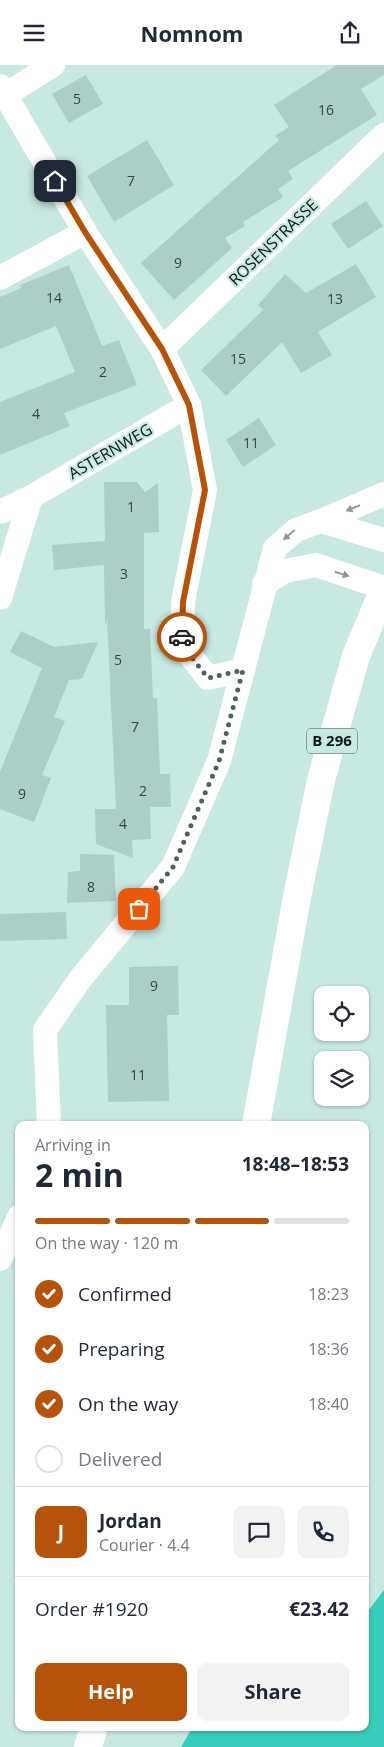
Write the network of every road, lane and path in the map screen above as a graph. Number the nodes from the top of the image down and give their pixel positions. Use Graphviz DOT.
graph roads {
  1 [pos="53,65"];
  2 [pos="3,91"];
  3 [pos="384,135"];
  4 [pos="85,232"];
  5 [pos="0,278"];
  6 [pos="162,349"];
  7 [pos="189,405"];
  8 [pos="384,494"];
  9 [pos="31,497"];
  10 [pos="0,512"];
  11 [pos="321,521"];
  12 [pos="384,540"];
  13 [pos="264,584"];
  14 [pos="384,589"];
  15 [pos="0,598"];
  16 [pos="243,670"];
  17 [pos="49,1121"];
  18 [pos="257,1121"];
  19 [pos="15,1226"];
  20 [pos="0,1259"];
  21 [pos="93,1731"];
  22 [pos="88,1747"];
  1 -- 2 [label="street"];
  2 -- 4 [label="street"];
  3 -- 6 [label="street, ROSENSTRASSE"];
  4 -- 5 [label="street"];
  4 -- 6 [label="street"];
  6 -- 7 [label="street"];
  7 -- 9 [label="street, ASTERNWEG"];
  7 -- 16 [label="street"];
  8 -- 11 [label="street, one-way"];
  9 -- 10 [label="street, ASTERNWEG"];
  9 -- 15 [label="street"];
  11 -- 12 [label="street"];
  11 -- 13 [label="street, one-way"];
  13 -- 14 [label="street, one-way"];
  13 -- 16 [label="street"];
  14 -- 18 [label="main road, B 296"];
  16 -- 17 [label="street"];
  19 -- 20 [label="street"];
  21 -- 22 [label="main road"];
}
